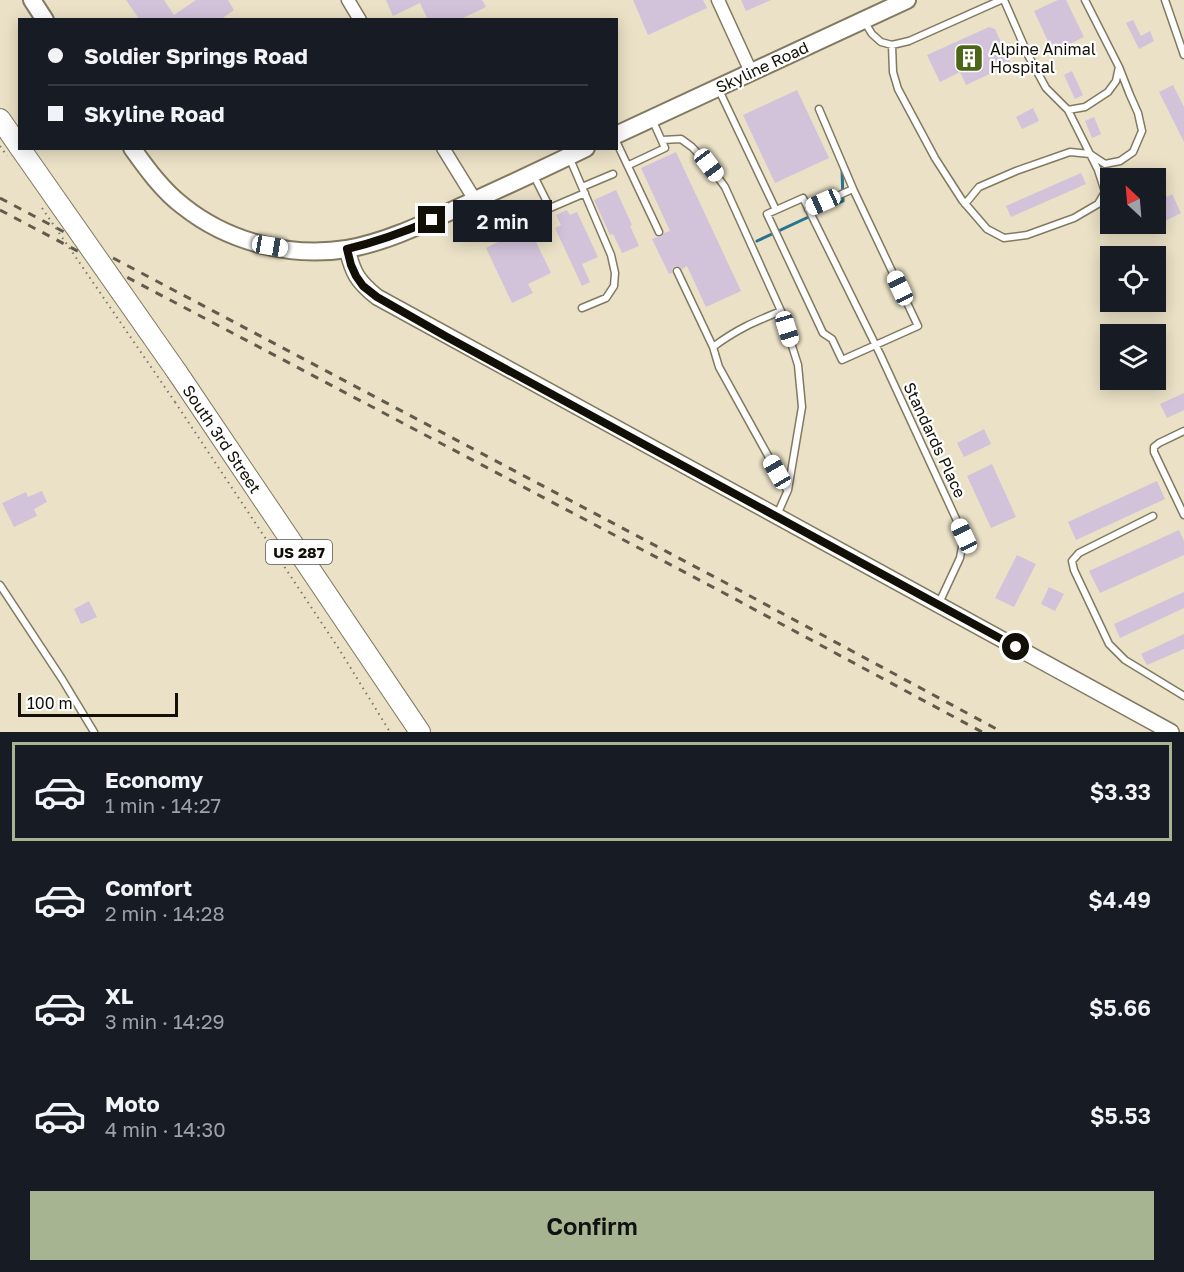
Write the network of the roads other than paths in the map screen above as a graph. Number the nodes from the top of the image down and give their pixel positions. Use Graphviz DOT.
graph roads {
  1 [pos="32,0"];
  2 [pos="348,0"];
  3 [pos="718,0"];
  4 [pos="907,0"];
  5 [pos="1002,0"];
  6 [pos="1085,0"];
  7 [pos="1165,0"];
  8 [pos="44,18"];
  9 [pos="359,18"];
  10 [pos="863,20"];
  11 [pos="892,45"];
  12 [pos="1184,55"];
  13 [pos="1119,67"];
  14 [pos="751,72"];
  15 [pos="718,88"];
  16 [pos="819,109"];
  17 [pos="1068,110"];
  18 [pos="652,118"];
  19 [pos="0,119"];
  20 [pos="618,134"];
  21 [pos="662,140"];
  22 [pos="618,145"];
  23 [pos="12,148"];
  24 [pos="133,150"];
  25 [pos="444,150"];
  26 [pos="582,150"];
  27 [pos="1090,154"];
  28 [pos="569,157"];
  29 [pos="628,165"];
  30 [pos="533,173"];
  31 [pos="613,174"];
  32 [pos="853,189"];
  33 [pos="584,190"];
  34 [pos="475,200"];
  35 [pos="965,204"];
  36 [pos="808,209"];
  37 [pos="776,210"];
  38 [pos="659,232"];
  39 [pos="347,249"];
  40 [pos="677,271"];
  41 [pos="582,308"];
  42 [pos="781,311"];
  43 [pos="875,345"];
  44 [pos="713,347"];
  45 [pos="1184,431"];
  46 [pos="788,490"];
  47 [pos="1184,492"];
  48 [pos="1175,496"];
  49 [pos="1184,515"];
  50 [pos="776,516"];
  51 [pos="1153,516"];
  52 [pos="0,585"];
  53 [pos="939,605"];
  54 [pos="1184,696"];
  55 [pos="94,732"];
  56 [pos="420,732"];
  57 [pos="1172,732"];
  1 -- 8 [label="main road"];
  2 -- 9 [label="street"];
  3 -- 14 [label="street"];
  4 -- 10 [label="main road, Skyline Road"];
  5 -- 11 [label="lane"];
  5 -- 17 [label="lane"];
  6 -- 13 [label="lane"];
  7 -- 12 [label="lane"];
  10 -- 11 [label="lane"];
  10 -- 14 [label="main road, Skyline Road"];
  11 -- 35 [label="lane"];
  13 -- 17 [label="lane"];
  13 -- 27 [label="lane"];
  14 -- 15 [label="main road, Skyline Road"];
  15 -- 18 [label="main road, Skyline Road"];
  15 -- 37 [label="lane"];
  16 -- 32 [label="lane"];
  17 -- 27 [label="lane"];
  18 -- 20 [label="main road, Skyline Road"];
  18 -- 21 [label="lane"];
  19 -- 23 [label="highway, South 3rd Street / US 287"];
  21 -- 29 [label="lane"];
  21 -- 42 [label="lane"];
  22 -- 29 [label="lane"];
  23 -- 56 [label="highway, South 3rd Street / US 287, bridge"];
  24 -- 39 [label="main road"];
  25 -- 34 [label="street"];
  26 -- 28 [label="main road"];
  27 -- 35 [label="lane"];
  27 -- 35 [label="lane"];
  28 -- 30 [label="main road"];
  28 -- 33 [label="lane"];
  29 -- 38 [label="lane"];
  30 -- 33 [label="lane"];
  30 -- 34 [label="main road"];
  31 -- 33 [label="lane"];
  32 -- 36 [label="lane"];
  32 -- 43 [label="lane"];
  33 -- 41 [label="lane"];
  34 -- 39 [label="main road"];
  36 -- 37 [label="lane"];
  36 -- 43 [label="lane, Standards Place"];
  37 -- 43 [label="lane"];
  39 -- 50 [label="street"];
  40 -- 44 [label="lane"];
  42 -- 44 [label="lane"];
  42 -- 46 [label="lane"];
  43 -- 53 [label="lane, Standards Place"];
  44 -- 46 [label="lane"];
  45 -- 48 [label="lane"];
  46 -- 50 [label="lane"];
  47 -- 48 [label="lane"];
  48 -- 49 [label="lane"];
  50 -- 53 [label="street"];
  51 -- 54 [label="lane"];
  52 -- 55 [label="lane"];
  53 -- 57 [label="street"];
}
